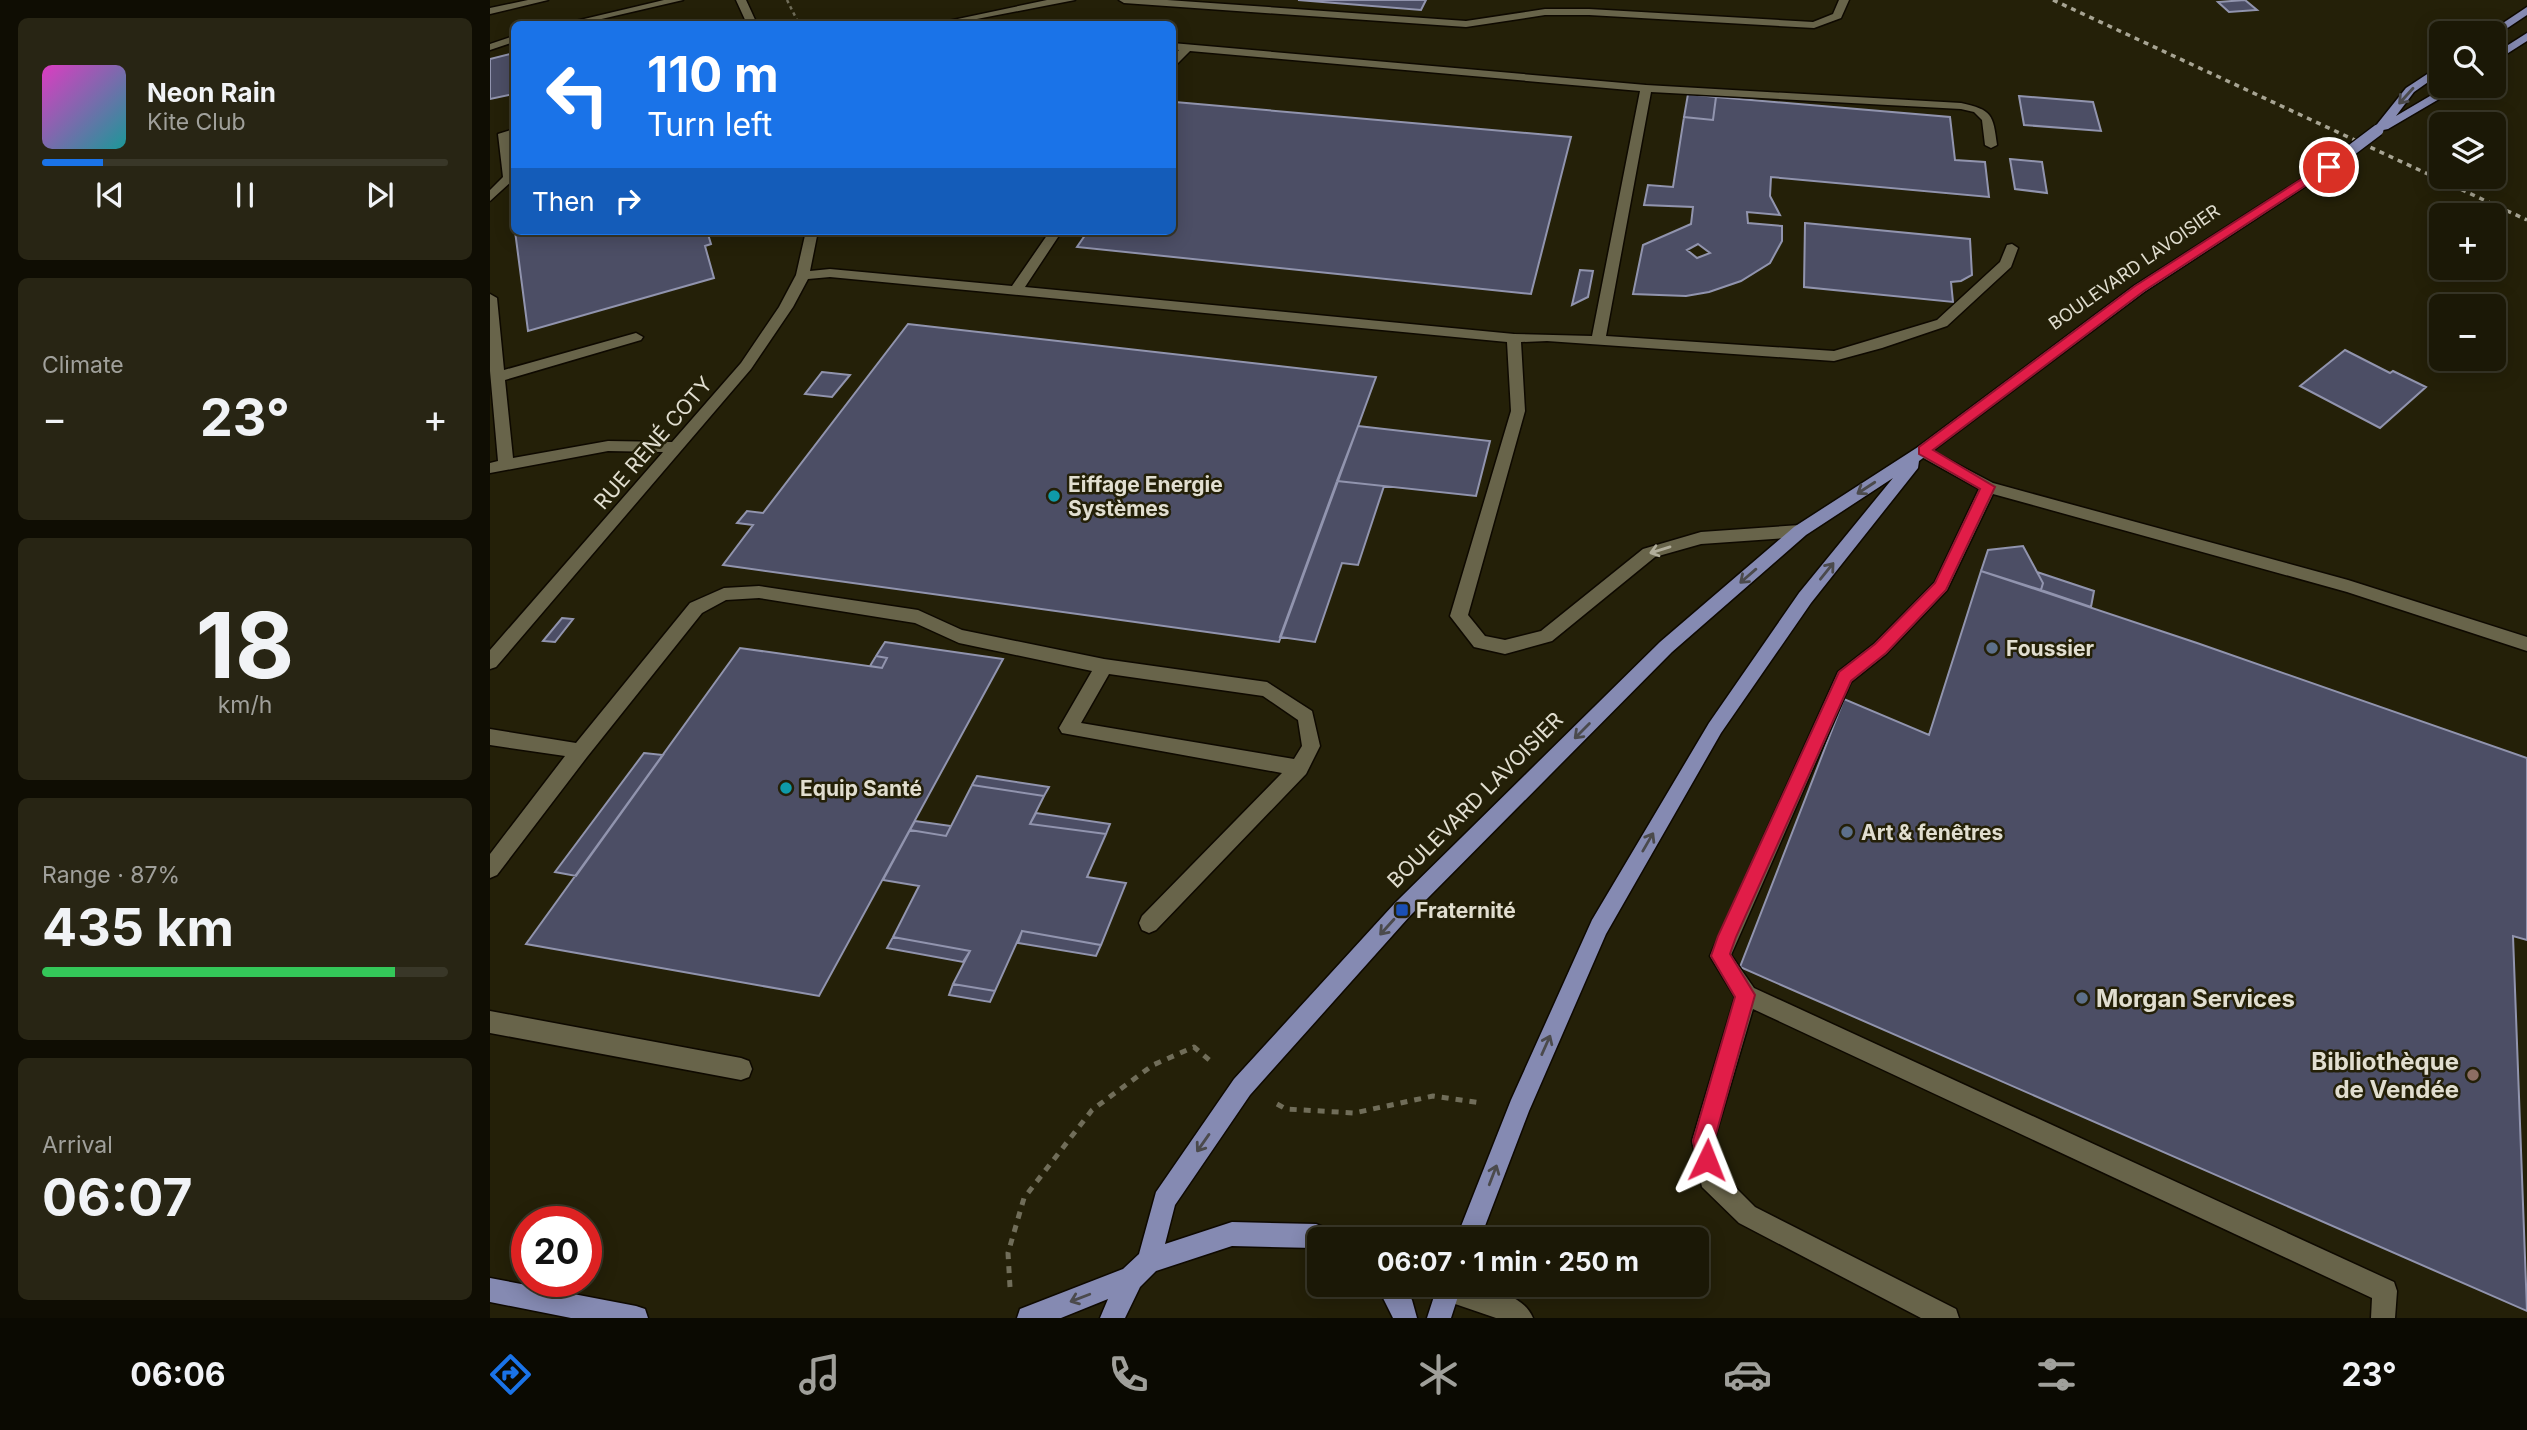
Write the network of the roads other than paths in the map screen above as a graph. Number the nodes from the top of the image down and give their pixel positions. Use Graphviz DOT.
graph roads {
  1 [pos="543,0"];
  2 [pos="678,0"];
  3 [pos="741,0"];
  4 [pos="1070,0"];
  5 [pos="1124,0"];
  6 [pos="1661,0"];
  7 [pos="1844,0"];
  8 [pos="2527,10"];
  9 [pos="490,11"];
  10 [pos="1647,14"];
  11 [pos="582,21"];
  12 [pos="751,21"];
  13 [pos="953,21"];
  14 [pos="2506,24"];
  15 [pos="2527,36"];
  16 [pos="511,41"];
  17 [pos="1176,46"];
  18 [pos="490,47"];
  19 [pos="1187,47"];
  20 [pos="2506,51"];
  21 [pos="1176,61"];
  22 [pos="2429,77"];
  23 [pos="1646,88"];
  24 [pos="2433,98"];
  25 [pos="2378,130"];
  26 [pos="511,133"];
  27 [pos="1991,145"];
  28 [pos="511,172"];
  29 [pos="511,178"];
  30 [pos="490,197"];
  31 [pos="811,235"];
  32 [pos="1053,235"];
  33 [pos="2011,248"];
  34 [pos="803,275"];
  35 [pos="1017,289"];
  36 [pos="490,298"];
  37 [pos="636,337"];
  38 [pos="1514,338"];
  39 [pos="1598,341"];
  40 [pos="498,377"];
  41 [pos="678,447"];
  42 [pos="1923,451"];
  43 [pos="506,463"];
  44 [pos="490,468"];
  45 [pos="1988,487"];
  46 [pos="1800,531"];
  47 [pos="2527,644"];
  48 [pos="490,662"];
  49 [pos="1104,666"];
  50 [pos="490,737"];
  51 [pos="580,751"];
  52 [pos="1299,768"];
  53 [pos="490,869"];
  54 [pos="1149,923"];
  55 [pos="1746,995"];
  56 [pos="490,1022"];
  57 [pos="741,1069"];
  58 [pos="1473,1227"];
  59 [pos="1307,1236"];
  60 [pos="1140,1269"];
  61 [pos="490,1290"];
  62 [pos="1396,1297"];
  63 [pos="1442,1297"];
  64 [pos="1476,1297"];
  65 [pos="636,1318"];
  66 [pos="1029,1318"];
  67 [pos="1112,1318"];
  68 [pos="1405,1318"];
  69 [pos="1439,1318"];
  70 [pos="1521,1318"];
  71 [pos="1947,1318"];
  72 [pos="2383,1318"];
  1 -- 9 [label="street"];
  2 -- 11 [label="street"];
  3 -- 12 [label="street"];
  4 -- 13 [label="street"];
  5 -- 10 [label="street"];
  6 -- 10 [label="street"];
  7 -- 10 [label="street"];
  8 -- 14 [label="main road"];
  15 -- 20 [label="main road"];
  16 -- 18 [label="street"];
  17 -- 19 [label="street"];
  19 -- 21 [label="street"];
  19 -- 23 [label="street"];
  22 -- 25 [label="main road, BOULEVARD LAVOISIER, one-way"];
  23 -- 27 [label="street"];
  23 -- 39 [label="street"];
  24 -- 25 [label="main road, BOULEVARD LAVOISIER"];
  25 -- 42 [label="main road, BOULEVARD LAVOISIER, bridge"];
  26 -- 28 [label="street"];
  29 -- 30 [label="street"];
  31 -- 34 [label="street, RUE RENÉ COTY"];
  32 -- 35 [label="street"];
  33 -- 39 [label="street"];
  34 -- 35 [label="street"];
  34 -- 41 [label="street, RUE RENÉ COTY"];
  35 -- 38 [label="street"];
  36 -- 40 [label="street"];
  37 -- 40 [label="street"];
  38 -- 39 [label="street"];
  46 -- 38 [label="street, one-way"];
  40 -- 43 [label="street"];
  41 -- 43 [label="street"];
  41 -- 48 [label="street, RUE RENÉ COTY"];
  42 -- 45 [label="street"];
  42 -- 46 [label="main road, BOULEVARD LAVOISIER, one-way"];
  58 -- 42 [label="main road, BOULEVARD LAVOISIER, one-way"];
  43 -- 44 [label="street"];
  45 -- 47 [label="street"];
  45 -- 55 [label="street"];
  46 -- 60 [label="main road, BOULEVARD LAVOISIER, one-way"];
  49 -- 51 [label="street"];
  49 -- 52 [label="street"];
  49 -- 52 [label="street"];
  50 -- 51 [label="street"];
  51 -- 53 [label="street"];
  52 -- 54 [label="street"];
  55 -- 71 [label="street"];
  55 -- 72 [label="street"];
  56 -- 57 [label="street"];
  59 -- 60 [label="main road"];
  60 -- 66 [label="main road, one-way"];
  60 -- 67 [label="main road, BOULEVARD LAVOISIER"];
  61 -- 65 [label="main road"];
  62 -- 68 [label="main road"];
  63 -- 69 [label="main road"];
  64 -- 70 [label="street"];
}
